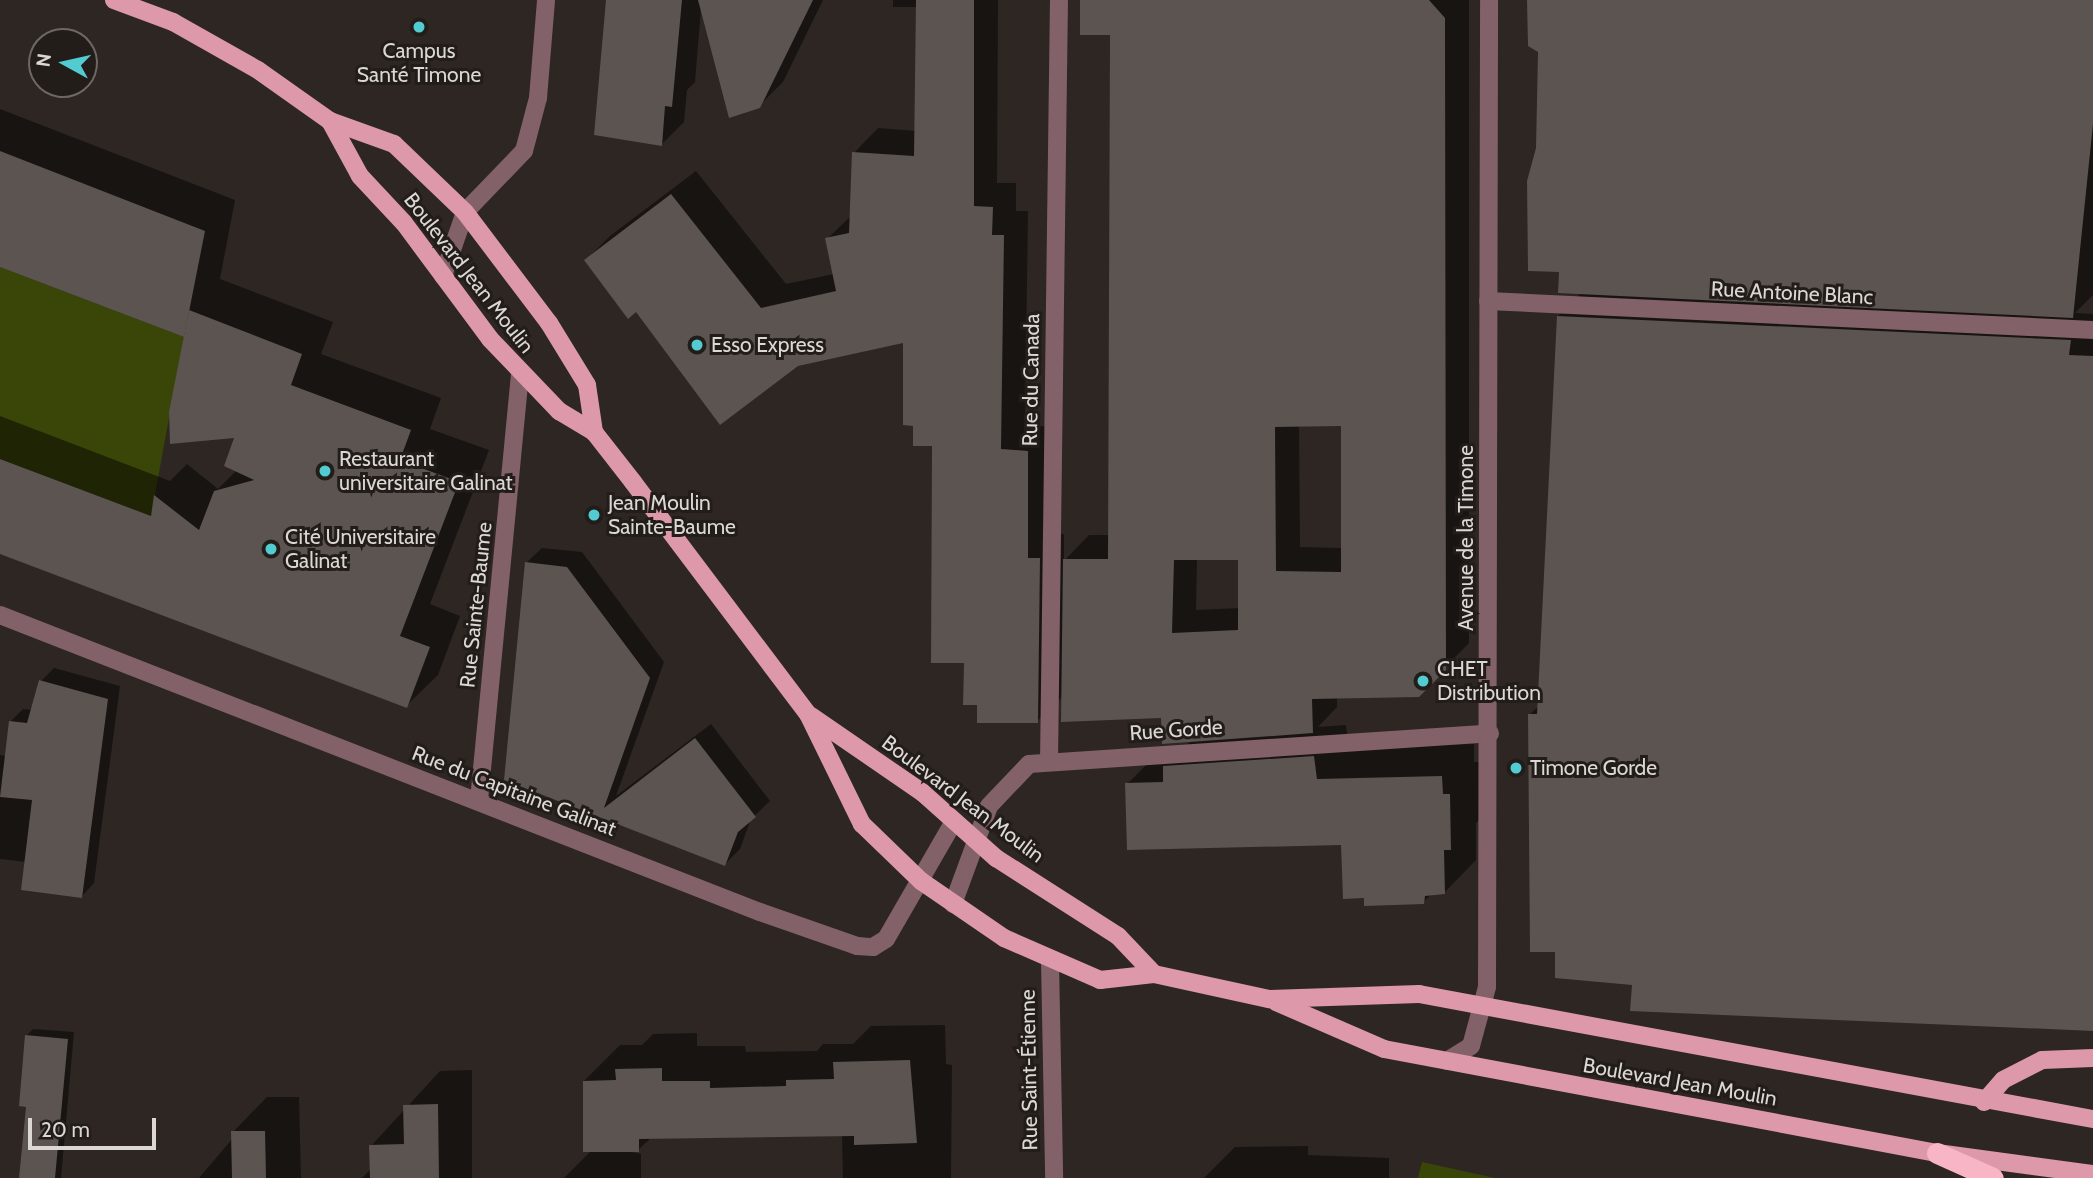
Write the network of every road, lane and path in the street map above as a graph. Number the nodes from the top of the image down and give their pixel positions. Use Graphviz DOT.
graph roads {
  1 [pos="114,0"];
  2 [pos="546,0"];
  3 [pos="1059,0"];
  4 [pos="1489,0"];
  5 [pos="330,121"];
  6 [pos="465,212"];
  7 [pos="443,276"];
  8 [pos="1488,301"];
  9 [pos="2093,330"];
  10 [pos="520,373"];
  11 [pos="594,432"];
  12 [pos="0,615"];
  13 [pos="808,714"];
  14 [pos="1490,733"];
  15 [pos="1049,762"];
  16 [pos="479,800"];
  17 [pos="954,821"];
  18 [pos="975,839"];
  19 [pos="921,881"];
  20 [pos="953,904"];
  21 [pos="1050,961"];
  22 [pos="1154,974"];
  23 [pos="1269,999"];
  24 [pos="1485,1008"];
  25 [pos="2093,1058"];
  26 [pos="1447,1061"];
  27 [pos="1984,1102"];
  28 [pos="2093,1119"];
  29 [pos="1937,1153"];
  30 [pos="2093,1174"];
  31 [pos="1054,1178"];
  32 [pos="1966,1178"];
  33 [pos="1993,1178"];
  1 -- 5 [label="main road, Boulevard Jean Moulin"];
  2 -- 6 [label="street"];
  3 -- 15 [label="street, Rue du Canada"];
  4 -- 8 [label="street, Avenue de la Timone"];
  5 -- 6 [label="main road, Boulevard Jean Moulin"];
  5 -- 7 [label="main road, Boulevard Jean Moulin"];
  6 -- 7 [label="street"];
  6 -- 11 [label="main road, Boulevard Jean Moulin"];
  7 -- 10 [label="main road, Boulevard Jean Moulin"];
  8 -- 9 [label="street, Rue Antoine Blanc"];
  8 -- 14 [label="street, Avenue de la Timone"];
  10 -- 11 [label="main road, Boulevard Jean Moulin"];
  10 -- 16 [label="street, Rue Sainte-Baume"];
  11 -- 13 [label="main road, Boulevard Jean Moulin"];
  12 -- 16 [label="street, Rue du Capitaine Galinat"];
  13 -- 17 [label="main road, Boulevard Jean Moulin"];
  13 -- 19 [label="main road, Boulevard Jean Moulin"];
  14 -- 15 [label="street, Rue Gorde"];
  14 -- 24 [label="street, Avenue de la Timone"];
  15 -- 18 [label="street, Rue Gorde"];
  16 -- 19 [label="street, Rue du Capitaine Galinat"];
  17 -- 18 [label="main road, Boulevard Jean Moulin"];
  17 -- 19 [label="street, Rue du Capitaine Galinat"];
  18 -- 20 [label="street, Rue Gorde"];
  18 -- 22 [label="main road, Boulevard Jean Moulin"];
  19 -- 20 [label="main road, Boulevard Jean Moulin"];
  20 -- 21 [label="main road, Boulevard Jean Moulin"];
  21 -- 22 [label="main road, Boulevard Jean Moulin"];
  21 -- 31 [label="street, Rue Saint-Étienne"];
  22 -- 23 [label="main road, Boulevard Jean Moulin"];
  23 -- 24 [label="main road, Boulevard Jean Moulin"];
  23 -- 26 [label="main road, Boulevard Jean Moulin"];
  24 -- 26 [label="street, Avenue de la Timone"];
  24 -- 27 [label="main road, Boulevard Jean Moulin"];
  25 -- 27 [label="main road"];
  26 -- 29 [label="main road, Boulevard Jean Moulin"];
  27 -- 28 [label="main road, Boulevard Jean Moulin"];
  29 -- 30 [label="main road, Boulevard Jean Moulin"];
  29 -- 32 [label="main road"];
  29 -- 33 [label="highway"];
}
